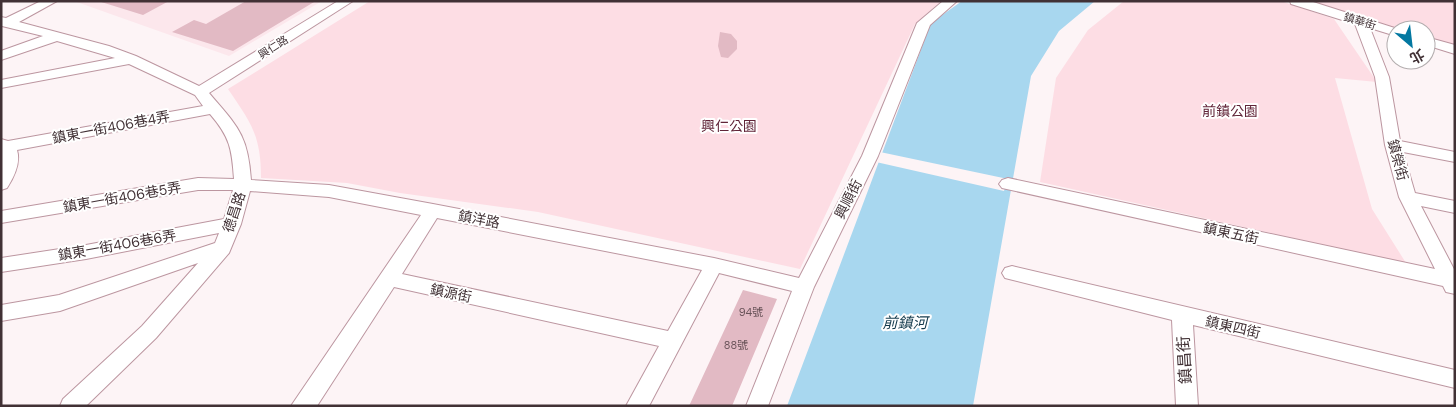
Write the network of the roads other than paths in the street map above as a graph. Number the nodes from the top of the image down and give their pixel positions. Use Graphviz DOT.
graph roads {
  1 [pos="52,1"];
  2 [pos="347,1"];
  3 [pos="951,1"];
  4 [pos="1296,1"];
  5 [pos="1361,22"];
  6 [pos="3,26"];
  7 [pos="1386,29"];
  8 [pos="57,36"];
  9 [pos="1436,44"];
  10 [pos="1455,50"];
  11 [pos="1,56"];
  12 [pos="131,59"];
  13 [pos="1,84"];
  14 [pos="200,92"];
  15 [pos="215,108"];
  16 [pos="4,145"];
  17 [pos="1393,145"];
  18 [pos="1455,156"];
  19 [pos="1,184"];
  20 [pos="1008,184"];
  21 [pos="243,185"];
  22 [pos="1408,197"];
  23 [pos="1455,207"];
  24 [pos="433,210"];
  25 [pos="1,217"];
  26 [pos="232,224"];
  27 [pos="222,248"];
  28 [pos="1,265"];
  29 [pos="714,265"];
  30 [pos="1012,273"];
  31 [pos="389,280"];
  32 [pos="1454,285"];
  33 [pos="804,287"];
  34 [pos="1,314"];
  35 [pos="1182,315"];
  36 [pos="672,340"];
  37 [pos="1455,379"];
  38 [pos="311,404"];
  39 [pos="71,406"];
  40 [pos="637,406"];
  41 [pos="757,406"];
  42 [pos="1187,406"];
  1 -- 6 [label="street"];
  2 -- 14 [label="street, 興仁路"];
  3 -- 33 [label="street, 興順街"];
  4 -- 5 [label="street, 鎮華街"];
  5 -- 7 [label="street, 鎮華街"];
  5 -- 17 [label="street, 鎮榮街"];
  6 -- 8 [label="street, 德昌路"];
  8 -- 11 [label="street"];
  8 -- 12 [label="street, 德昌路"];
  9 -- 10 [label="street"];
  12 -- 13 [label="street"];
  12 -- 14 [label="street, 德昌路"];
  14 -- 15 [label="street, 德昌路"];
  15 -- 16 [label="street, 鎮東一街406巷4弄"];
  15 -- 21 [label="street, 德昌路"];
  16 -- 19 [label="street"];
  17 -- 18 [label="street"];
  17 -- 22 [label="street, 鎮榮街"];
  20 -- 32 [label="street, 鎮東五街"];
  21 -- 24 [label="street, 鎮洋路"];
  21 -- 25 [label="street, 鎮東一街406巷5弄"];
  21 -- 26 [label="street, 德昌路"];
  22 -- 23 [label="street"];
  22 -- 32 [label="street, 鎮榮街"];
  24 -- 29 [label="street, 鎮洋路"];
  24 -- 31 [label="street"];
  26 -- 27 [label="street, 德昌路"];
  26 -- 28 [label="street, 鎮東一街406巷6弄"];
  27 -- 34 [label="street, 鎮東一街406巷6弄"];
  27 -- 39 [label="street, 德昌路"];
  29 -- 33 [label="street, 鎮洋路"];
  29 -- 36 [label="street"];
  30 -- 35 [label="street, 鎮東四街"];
  31 -- 36 [label="street, 鎮源街"];
  31 -- 38 [label="street"];
  33 -- 41 [label="street, 興順街"];
  35 -- 37 [label="street, 鎮東四街"];
  35 -- 42 [label="street, 鎮昌街"];
  36 -- 40 [label="street"];
}
